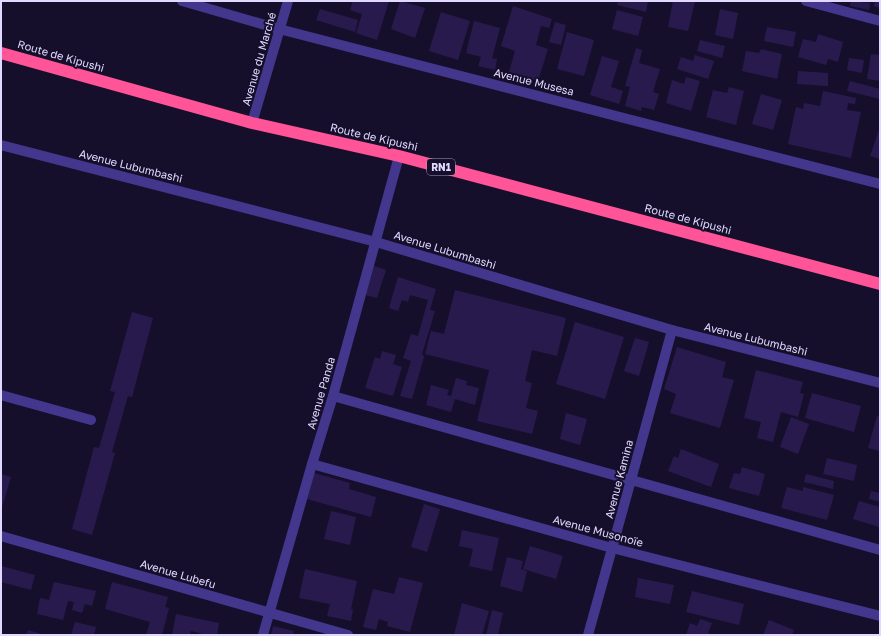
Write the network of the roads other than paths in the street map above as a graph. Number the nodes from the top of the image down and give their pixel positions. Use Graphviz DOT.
graph roads {
  1 [pos="182,1"];
  2 [pos="288,1"];
  3 [pos="806,1"];
  4 [pos="819,3"];
  5 [pos="880,21"];
  6 [pos="280,29"];
  7 [pos="1,53"];
  8 [pos="252,123"];
  9 [pos="1,145"];
  10 [pos="399,156"];
  11 [pos="880,184"];
  12 [pos="376,242"];
  13 [pos="880,284"];
  14 [pos="672,330"];
  15 [pos="880,383"];
  16 [pos="1,395"];
  17 [pos="333,396"];
  18 [pos="90,420"];
  19 [pos="312,464"];
  20 [pos="632,480"];
  21 [pos="1,536"];
  22 [pos="612,548"];
  23 [pos="880,550"];
  24 [pos="269,612"];
  25 [pos="880,616"];
  26 [pos="263,635"];
  27 [pos="348,635"];
  28 [pos="588,635"];
  1 -- 6 [label="street, Avenue Musesa"];
  2 -- 6 [label="street, Avenue du Marché"];
  3 -- 4 [label="street"];
  4 -- 5 [label="street"];
  6 -- 8 [label="street, Avenue du Marché"];
  6 -- 11 [label="street, Avenue Musesa"];
  7 -- 8 [label="highway, Route de Kipushi / RN1"];
  8 -- 10 [label="highway, Route de Kipushi / RN1"];
  9 -- 12 [label="street, Avenue Lubumbashi"];
  10 -- 12 [label="street, Avenue Panda"];
  10 -- 13 [label="highway, Route de Kipushi / RN1"];
  12 -- 14 [label="street, Avenue Lubumbashi"];
  12 -- 17 [label="street, Avenue Panda"];
  14 -- 15 [label="street, Avenue Lubumbashi"];
  14 -- 20 [label="street, Avenue Kamina"];
  16 -- 18 [label="street"];
  17 -- 19 [label="street, Avenue Panda"];
  17 -- 20 [label="street"];
  19 -- 22 [label="street, Avenue Musonoïe"];
  19 -- 24 [label="street, Avenue Panda"];
  20 -- 22 [label="street, Avenue Kamina"];
  20 -- 23 [label="street"];
  21 -- 24 [label="street, Avenue Lubefu"];
  22 -- 25 [label="street, Avenue Musonoïe"];
  22 -- 28 [label="street, Avenue Kamina"];
  24 -- 26 [label="street, Avenue Panda"];
  24 -- 27 [label="street, Avenue Lubefu"];
}
